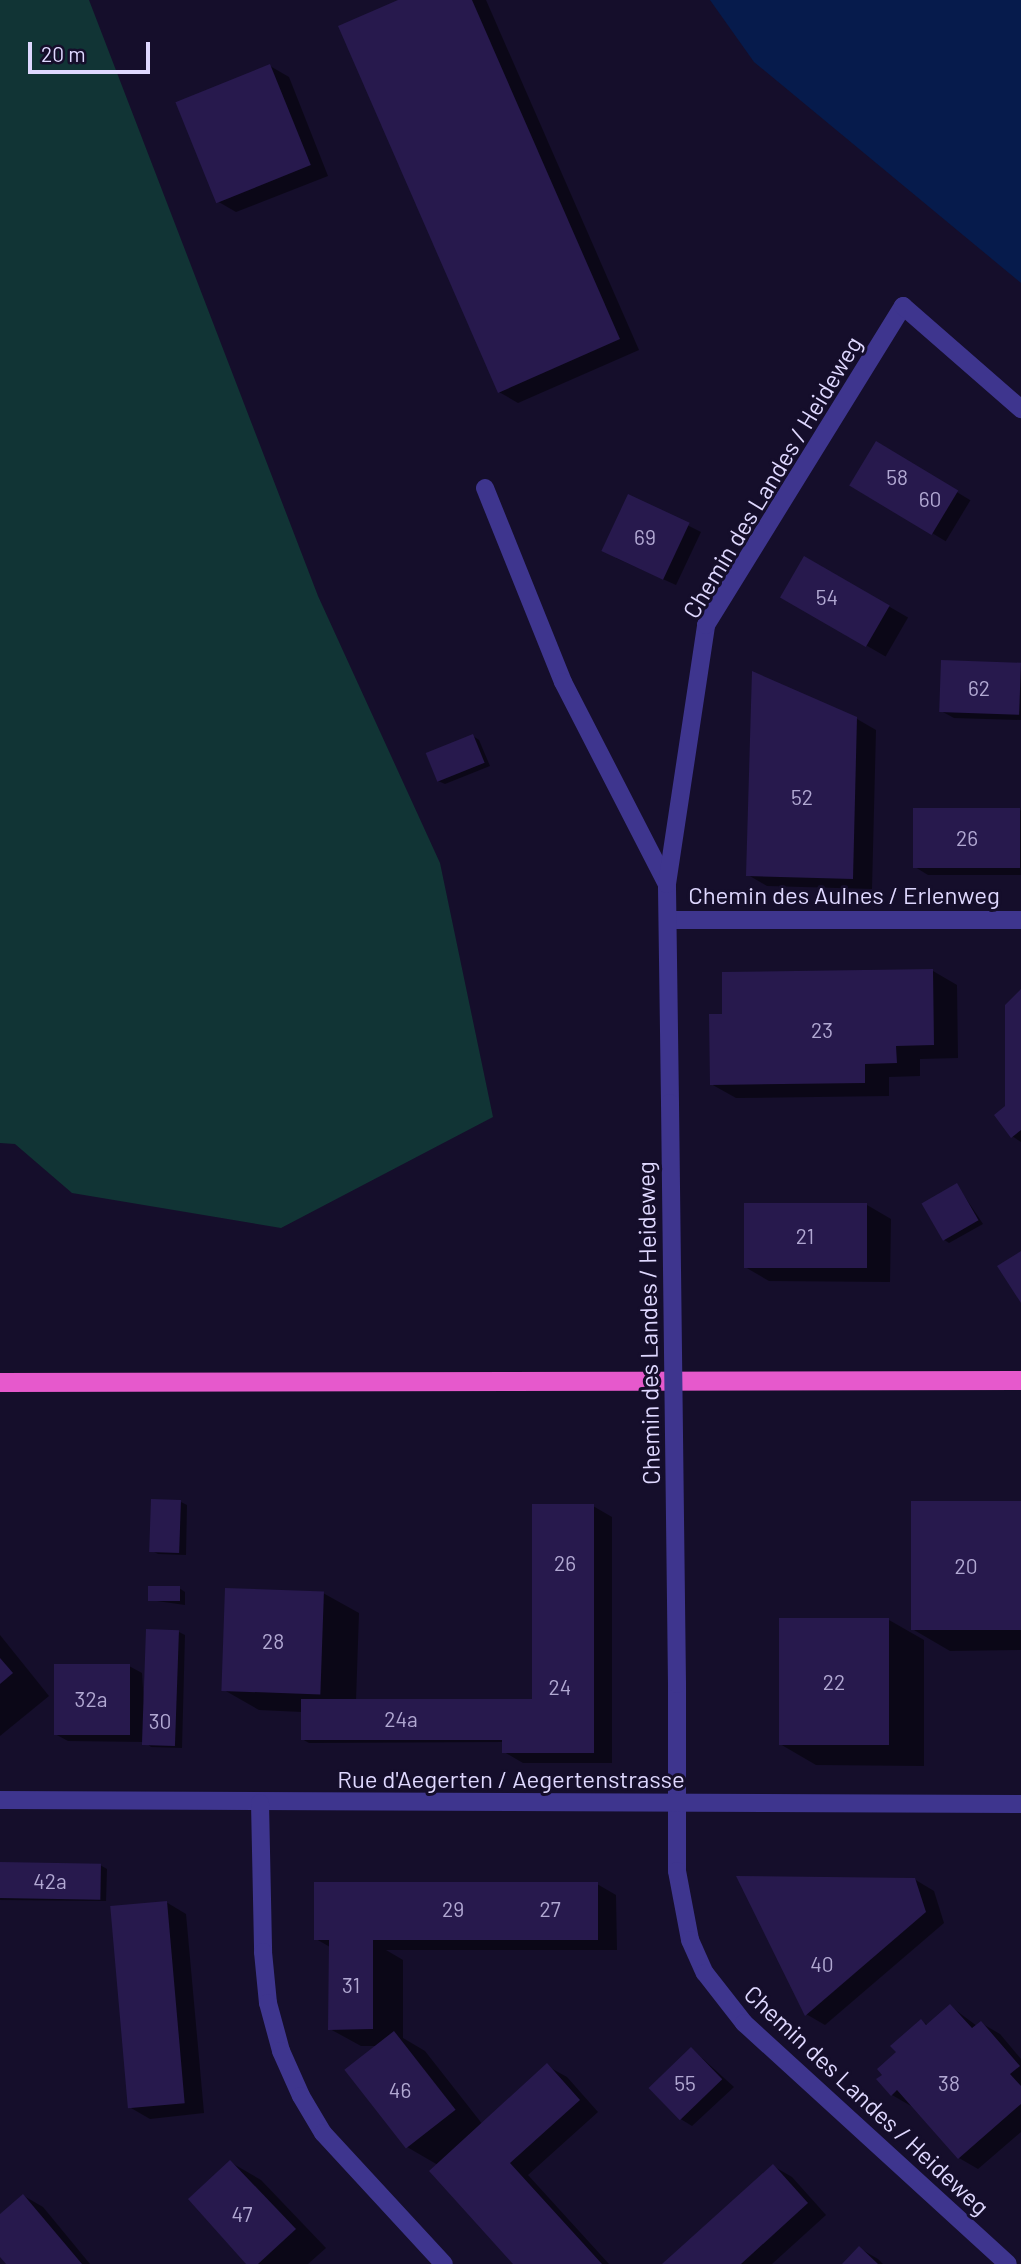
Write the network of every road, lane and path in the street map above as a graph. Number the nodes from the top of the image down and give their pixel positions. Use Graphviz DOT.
graph roads {
  1 [pos="1021,409"];
  2 [pos="485,488"];
  3 [pos="667,884"];
  4 [pos="668,920"];
  5 [pos="1021,920"];
  6 [pos="1021,1380"];
  7 [pos="0,1382"];
  8 [pos="0,1800"];
  9 [pos="260,1802"];
  10 [pos="675,1804"];
  11 [pos="1021,1804"];
  12 [pos="444,2264"];
  13 [pos="1008,2264"];
  1 -- 3 [label="street, Chemin des Landes / Heideweg"];
  2 -- 3 [label="street"];
  3 -- 4 [label="street, Chemin des Landes / Heideweg"];
  4 -- 5 [label="street, Chemin des Aulnes / Erlenweg"];
  4 -- 10 [label="street, Chemin des Landes / Heideweg, bridge"];
  6 -- 7 [label="highway"];
  8 -- 9 [label="street, Rue d'Aegerten / Aegertenstrasse"];
  9 -- 10 [label="street, Rue d'Aegerten / Aegertenstrasse"];
  9 -- 12 [label="street"];
  10 -- 11 [label="street, Rue d'Aegerten / Aegertenstrasse"];
  10 -- 13 [label="street, Chemin des Landes / Heideweg"];
}
